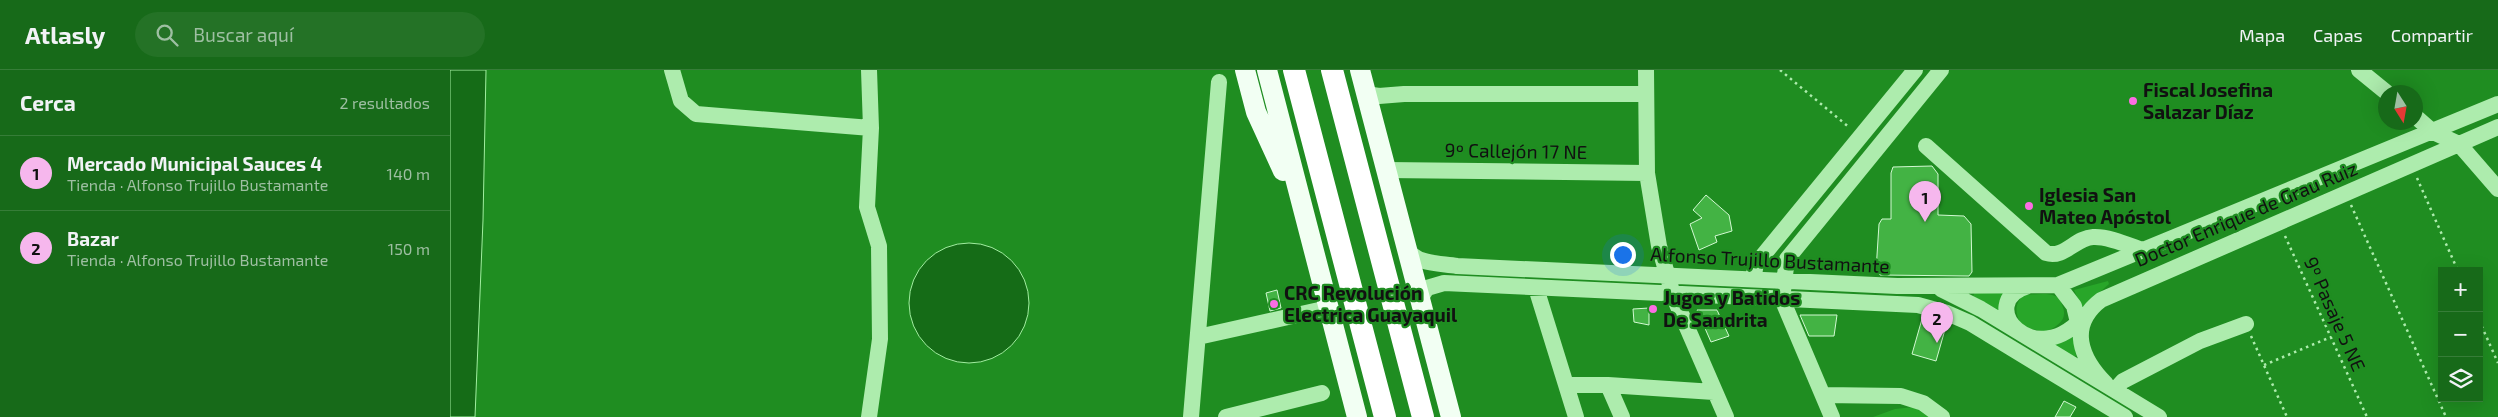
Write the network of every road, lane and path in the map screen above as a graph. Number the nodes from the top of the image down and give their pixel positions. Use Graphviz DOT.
graph roads {
  1 [pos="672,70"];
  2 [pos="869,70"];
  3 [pos="1245,70"];
  4 [pos="1266,70"];
  5 [pos="1294,70"];
  6 [pos="1332,70"];
  7 [pos="1360,70"];
  8 [pos="1646,70"];
  9 [pos="1780,70"];
  10 [pos="1915,70"];
  11 [pos="1941,70"];
  12 [pos="2359,70"];
  13 [pos="1219,82"];
  14 [pos="2378,85"];
  15 [pos="1366,94"];
  16 [pos="1646,94"];
  17 [pos="2498,104"];
  18 [pos="2423,123"];
  19 [pos="2498,127"];
  20 [pos="871,128"];
  21 [pos="2433,132"];
  22 [pos="1860,137"];
  23 [pos="2459,144"];
  24 [pos="1926,146"];
  25 [pos="2411,164"];
  26 [pos="1386,170"];
  27 [pos="1647,173"];
  28 [pos="2498,188"];
  29 [pos="2346,193"];
  30 [pos="1304,218"];
  31 [pos="2278,222"];
  32 [pos="1406,248"];
  33 [pos="2142,250"];
  34 [pos="2456,267"];
  35 [pos="1666,275"];
  36 [pos="1753,280"];
  37 [pos="1782,281"];
  38 [pos="2058,285"];
  39 [pos="2028,286"];
  40 [pos="1929,287"];
  41 [pos="1536,288"];
  42 [pos="1673,295"];
  43 [pos="1420,299"];
  44 [pos="1782,299"];
  45 [pos="1328,308"];
  46 [pos="2246,324"];
  47 [pos="2082,325"];
  48 [pos="2483,329"];
  49 [pos="1198,337"];
  50 [pos="2026,337"];
  51 [pos="2331,337"];
  52 [pos="2498,363"];
  53 [pos="2264,365"];
  54 [pos="1567,385"];
  55 [pos="1608,385"];
  56 [pos="2110,387"];
  57 [pos="1714,392"];
  58 [pos="1322,393"];
  59 [pos="1823,395"];
  60 [pos="2140,412"];
  61 [pos="868,417"];
  62 [pos="1191,417"];
  63 [pos="1226,417"];
  64 [pos="1358,417"];
  65 [pos="1385,417"];
  66 [pos="1423,417"];
  67 [pos="1451,417"];
  68 [pos="1576,417"];
  69 [pos="1622,417"];
  70 [pos="1726,417"];
  71 [pos="1832,417"];
  72 [pos="1942,417"];
  73 [pos="2125,417"];
  74 [pos="2159,417"];
  75 [pos="2288,417"];
  76 [pos="2366,417"];
  77 [pos="2446,417"];
  1 -- 20 [label="street"];
  2 -- 20 [label="street"];
  3 -- 30 [label="main road"];
  4 -- 30 [label="main road"];
  5 -- 65 [label="highway"];
  6 -- 66 [label="highway"];
  7 -- 15 [label="main road"];
  8 -- 16 [label="street"];
  9 -- 22 [label="path"];
  10 -- 22 [label="street"];
  11 -- 37 [label="street"];
  12 -- 14 [label="street"];
  13 -- 49 [label="street"];
  15 -- 16 [label="street"];
  15 -- 26 [label="main road"];
  16 -- 27 [label="street"];
  17 -- 21 [label="street, Doctor Enrique de Grau Ruiz"];
  18 -- 21 [label="street"];
  19 -- 23 [label="street, Doctor Enrique de Grau Ruiz"];
  20 -- 61 [label="street"];
  21 -- 23 [label="street"];
  21 -- 33 [label="street, Doctor Enrique de Grau Ruiz"];
  22 -- 36 [label="street"];
  23 -- 25 [label="street, Doctor Enrique de Grau Ruiz"];
  23 -- 28 [label="street"];
  24 -- 33 [label="street"];
  25 -- 29 [label="street, Doctor Enrique de Grau Ruiz"];
  25 -- 34 [label="path"];
  26 -- 27 [label="street, 9º Callejón 17 NE"];
  26 -- 32 [label="main road"];
  27 -- 35 [label="street"];
  29 -- 31 [label="street, Doctor Enrique de Grau Ruiz"];
  29 -- 77 [label="path"];
  30 -- 45 [label="main road"];
  31 -- 47 [label="street, Doctor Enrique de Grau Ruiz"];
  31 -- 51 [label="path, 9º Pasaje 5 NE"];
  32 -- 35 [label="street, Alfonso Trujillo Bustamante"];
  32 -- 43 [label="main road"];
  33 -- 38 [label="street, Doctor Enrique de Grau Ruiz"];
  35 -- 36 [label="street, Alfonso Trujillo Bustamante"];
  35 -- 42 [label="street"];
  36 -- 37 [label="street, Alfonso Trujillo Bustamante"];
  37 -- 40 [label="street, Alfonso Trujillo Bustamante"];
  37 -- 44 [label="street"];
  38 -- 39 [label="street, Doctor Enrique de Grau Ruiz"];
  38 -- 47 [label="street"];
  39 -- 40 [label="street, Doctor Enrique de Grau Ruiz"];
  39 -- 50 [label="street"];
  40 -- 50 [label="street"];
  41 -- 42 [label="street, Alfonso Trujillo Bustamante"];
  41 -- 43 [label="street, Alfonso Trujillo Bustamante"];
  41 -- 54 [label="street"];
  42 -- 44 [label="street, Alfonso Trujillo Bustamante"];
  42 -- 57 [label="street"];
  43 -- 67 [label="main road"];
  44 -- 59 [label="street"];
  44 -- 73 [label="street, Alfonso Trujillo Bustamante"];
  45 -- 49 [label="street"];
  45 -- 64 [label="main road"];
  46 -- 53 [label="path"];
  46 -- 56 [label="street"];
  47 -- 50 [label="street"];
  47 -- 56 [label="street"];
  48 -- 52 [label="path"];
  49 -- 62 [label="street"];
  50 -- 56 [label="street"];
  51 -- 53 [label="path"];
  51 -- 76 [label="path, 9º Pasaje 5 NE"];
  53 -- 75 [label="path"];
  54 -- 55 [label="street"];
  54 -- 68 [label="street"];
  55 -- 57 [label="street"];
  55 -- 69 [label="street"];
  56 -- 60 [label="street"];
  57 -- 70 [label="street"];
  58 -- 63 [label="street"];
  59 -- 71 [label="street"];
  59 -- 72 [label="street"];
  60 -- 74 [label="street"];
}
